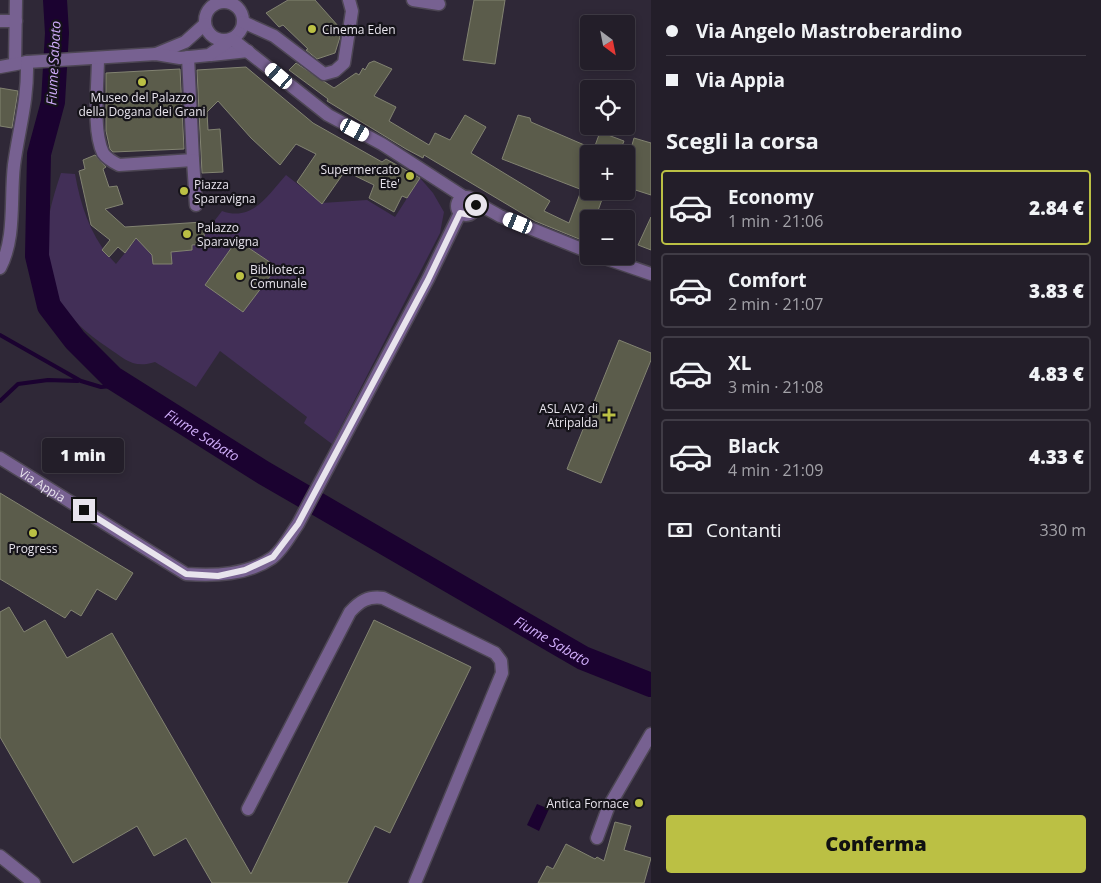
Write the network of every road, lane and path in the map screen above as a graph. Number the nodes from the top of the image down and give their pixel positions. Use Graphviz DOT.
graph roads {
  1 [pos="16,0"];
  2 [pos="350,0"];
  3 [pos="413,0"];
  4 [pos="211,3"];
  5 [pos="237,4"];
  6 [pos="439,4"];
  7 [pos="0,21"];
  8 [pos="16,21"];
  9 [pos="204,24"];
  10 [pos="242,25"];
  11 [pos="232,38"];
  12 [pos="248,51"];
  13 [pos="156,54"];
  14 [pos="209,55"];
  15 [pos="188,57"];
  16 [pos="93,58"];
  17 [pos="25,62"];
  18 [pos="265,63"];
  19 [pos="0,67"];
  20 [pos="193,160"];
  21 [pos="196,205"];
  22 [pos="466,208"];
  23 [pos="580,248"];
  24 [pos="625,265"];
  25 [pos="0,268"];
  26 [pos="651,274"];
  27 [pos="0,458"];
  28 [pos="651,734"];
  29 [pos="248,809"];
  30 [pos="596,838"];
  31 [pos="0,856"];
  32 [pos="34,883"];
  33 [pos="415,883"];
  1 -- 8 [label="street"];
  2 -- 10 [label="street"];
  3 -- 6 [label="street"];
  4 -- 5 [label="street"];
  4 -- 9 [label="street"];
  5 -- 10 [label="street"];
  7 -- 8 [label="street"];
  8 -- 17 [label="street"];
  9 -- 11 [label="street"];
  9 -- 13 [label="street"];
  10 -- 11 [label="street"];
  10 -- 18 [label="street"];
  11 -- 12 [label="street"];
  11 -- 14 [label="street"];
  12 -- 14 [label="street"];
  12 -- 18 [label="street"];
  13 -- 15 [label="street"];
  13 -- 16 [label="street"];
  14 -- 15 [label="street"];
  15 -- 20 [label="street"];
  16 -- 17 [label="street"];
  16 -- 20 [label="street"];
  17 -- 19 [label="street"];
  17 -- 25 [label="street"];
  18 -- 22 [label="street"];
  20 -- 21 [label="street"];
  22 -- 23 [label="street"];
  22 -- 27 [label="street, Via Appia"];
  24 -- 26 [label="street"];
  28 -- 30 [label="street"];
  29 -- 33 [label="street"];
  31 -- 32 [label="street"];
}
